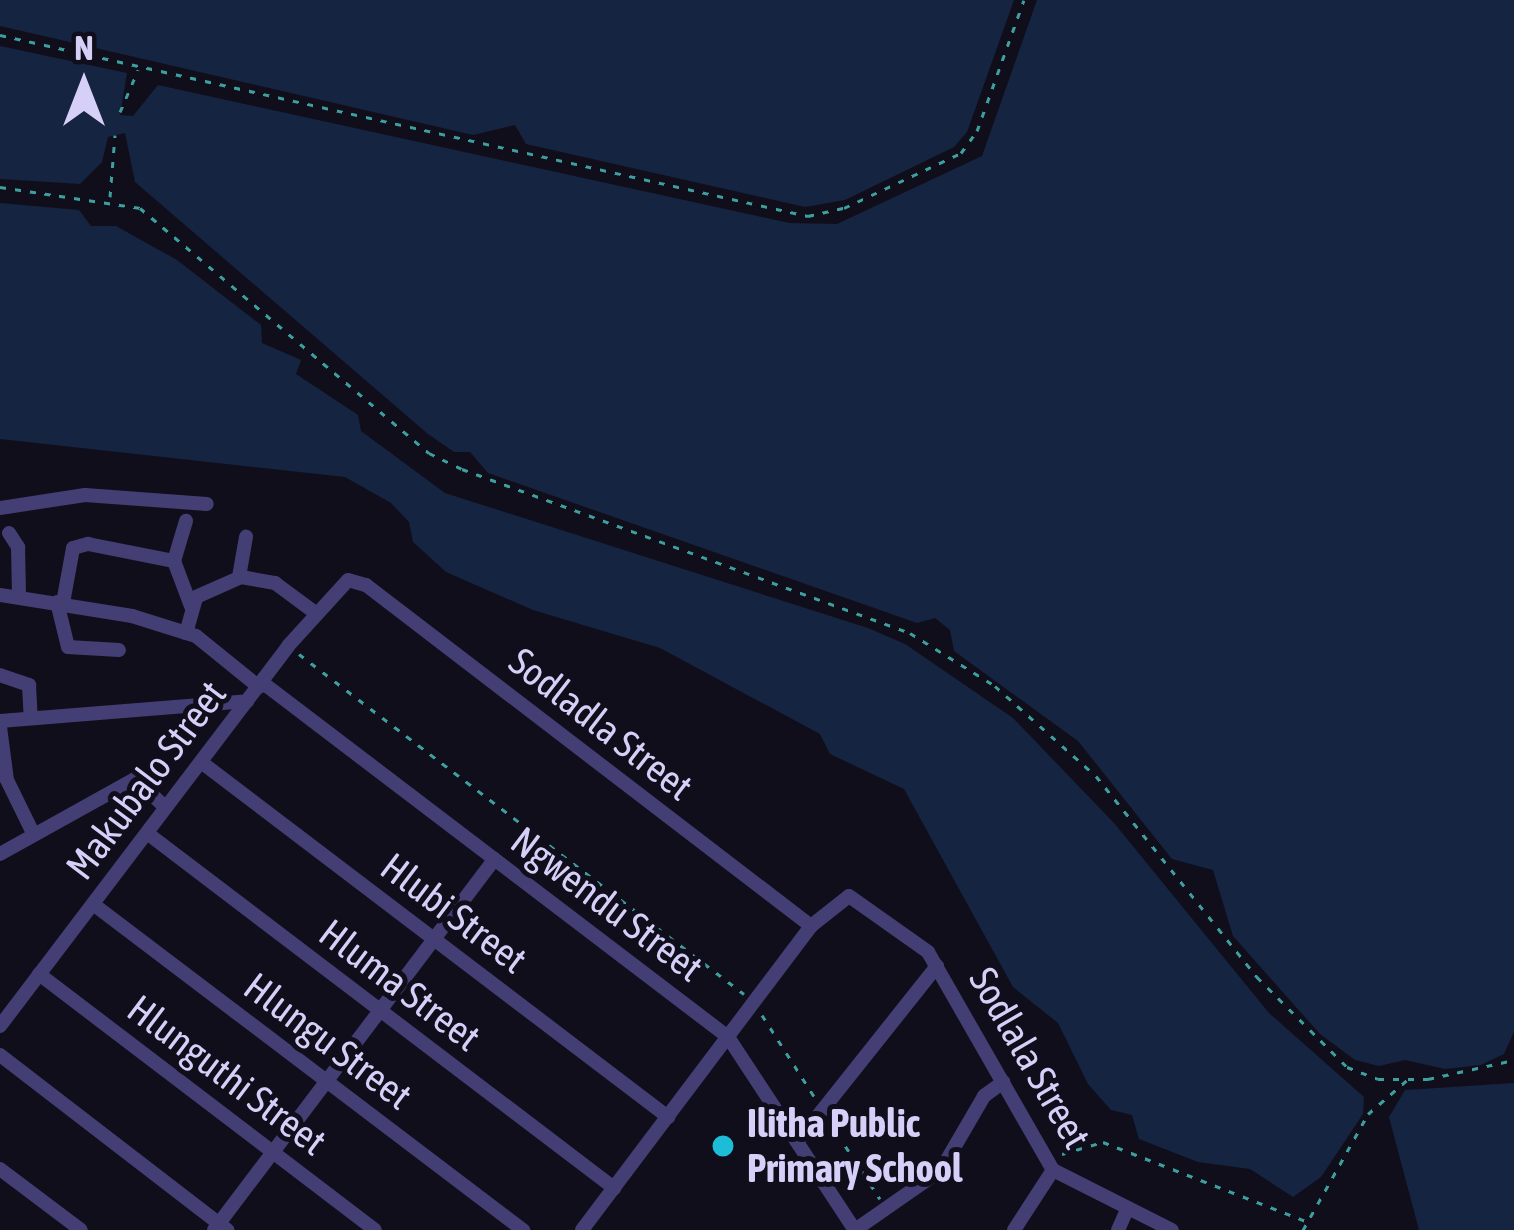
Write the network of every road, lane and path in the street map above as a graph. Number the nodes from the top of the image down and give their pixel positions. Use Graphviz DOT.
graph roads {
  1 [pos="1024,0"];
  2 [pos="0,35"];
  3 [pos="138,70"];
  4 [pos="120,112"];
  5 [pos="115,135"];
  6 [pos="0,187"];
  7 [pos="110,199"];
  8 [pos="207,504"];
  9 [pos="0,508"];
  10 [pos="186,521"];
  11 [pos="9,532"];
  12 [pos="246,537"];
  13 [pos="174,561"];
  14 [pos="239,578"];
  15 [pos="348,580"];
  16 [pos="0,595"];
  17 [pos="19,595"];
  18 [pos="60,602"];
  19 [pos="191,606"];
  20 [pos="314,612"];
  21 [pos="186,633"];
  22 [pos="288,646"];
  23 [pos="119,650"];
  24 [pos="0,675"];
  25 [pos="261,685"];
  26 [pos="247,701"];
  27 [pos="31,718"];
  28 [pos="0,724"];
  29 [pos="201,762"];
  30 [pos="165,807"];
  31 [pos="146,833"];
  32 [pos="34,835"];
  33 [pos="0,854"];
  34 [pos="495,860"];
  35 [pos="93,904"];
  36 [pos="811,926"];
  37 [pos="435,939"];
  38 [pos="937,965"];
  39 [pos="39,974"];
  40 [pos="8,1004"];
  41 [pos="754,1004"];
  42 [pos="380,1011"];
  43 [pos="0,1026"];
  44 [pos="728,1037"];
  45 [pos="0,1055"];
  46 [pos="1514,1060"];
  47 [pos="1408,1079"];
  48 [pos="327,1082"];
  49 [pos="1003,1082"];
  50 [pos="824,1113"];
  51 [pos="668,1118"];
  52 [pos="797,1142"];
  53 [pos="274,1152"];
  54 [pos="0,1168"];
  55 [pos="1053,1170"];
  56 [pos="614,1188"];
  57 [pos="886,1208"];
  58 [pos="1126,1212"];
  59 [pos="1308,1222"];
  60 [pos="220,1228"];
  61 [pos="81,1230"];
  62 [pos="375,1230"];
  63 [pos="523,1230"];
  64 [pos="582,1230"];
  65 [pos="855,1230"];
  66 [pos="1014,1230"];
  67 [pos="1118,1230"];
  68 [pos="1172,1230"];
  69 [pos="1303,1230"];
  1 -- 3 [label="path"];
  2 -- 3 [label="path"];
  3 -- 4 [label="path"];
  5 -- 7 [label="path"];
  6 -- 7 [label="path"];
  7 -- 47 [label="path"];
  8 -- 9 [label="street"];
  10 -- 13 [label="street"];
  11 -- 17 [label="street"];
  12 -- 14 [label="street"];
  13 -- 18 [label="street"];
  13 -- 19 [label="street"];
  14 -- 19 [label="street"];
  14 -- 20 [label="street"];
  15 -- 20 [label="street, Makubalo Street"];
  15 -- 36 [label="street, Sodladla Street"];
  16 -- 17 [label="street"];
  17 -- 18 [label="street"];
  18 -- 21 [label="street"];
  18 -- 23 [label="street"];
  19 -- 21 [label="street"];
  20 -- 22 [label="street, Makubalo Street"];
  21 -- 25 [label="street, Ngwendu Street"];
  22 -- 25 [label="street, Makubalo Street"];
  22 -- 41 [label="path"];
  24 -- 27 [label="street"];
  25 -- 26 [label="street, Makubalo Street"];
  25 -- 34 [label="street, Ngwendu Street"];
  26 -- 27 [label="street"];
  26 -- 29 [label="street, Makubalo Street"];
  27 -- 28 [label="street"];
  28 -- 32 [label="street"];
  29 -- 30 [label="street, Makubalo Street"];
  29 -- 37 [label="street, Hlubi Street"];
  30 -- 31 [label="street, Makubalo Street"];
  30 -- 32 [label="street"];
  31 -- 35 [label="street, Makubalo Street"];
  31 -- 42 [label="street, Hluma Street"];
  32 -- 33 [label="street"];
  34 -- 37 [label="street"];
  34 -- 44 [label="street, Ngwendu Street"];
  35 -- 39 [label="street, Makubalo Street"];
  35 -- 48 [label="street, Hlungu Street"];
  36 -- 38 [label="street, Sodlala Street"];
  36 -- 41 [label="street"];
  37 -- 42 [label="street"];
  37 -- 51 [label="street, Hlubi Street"];
  38 -- 49 [label="street, Sodlala Street"];
  38 -- 50 [label="street"];
  39 -- 40 [label="street, Makubalo Street"];
  39 -- 53 [label="street, Hlunguthi Street"];
  40 -- 43 [label="street, Makubalo Street"];
  41 -- 44 [label="street"];
  41 -- 50 [label="path"];
  42 -- 48 [label="street"];
  42 -- 56 [label="street, Hluma Street"];
  44 -- 51 [label="street"];
  44 -- 52 [label="street, Ngwendu Street"];
  45 -- 60 [label="street"];
  46 -- 47 [label="path"];
  47 -- 59 [label="path"];
  48 -- 53 [label="street"];
  48 -- 63 [label="street, Hlungu Street"];
  49 -- 55 [label="street, Sodlala Street"];
  49 -- 57 [label="street"];
  50 -- 52 [label="street"];
  50 -- 57 [label="path"];
  51 -- 56 [label="street"];
  52 -- 65 [label="street, Ngwendu Street"];
  53 -- 60 [label="street"];
  53 -- 62 [label="street, Hlunguthi Street"];
  54 -- 61 [label="street"];
  55 -- 58 [label="street, Sodlala Street"];
  55 -- 59 [label="path"];
  55 -- 66 [label="street"];
  56 -- 64 [label="street"];
  57 -- 65 [label="street"];
  58 -- 67 [label="street"];
  58 -- 68 [label="street, Sodlala Street"];
  59 -- 69 [label="path"];
}
